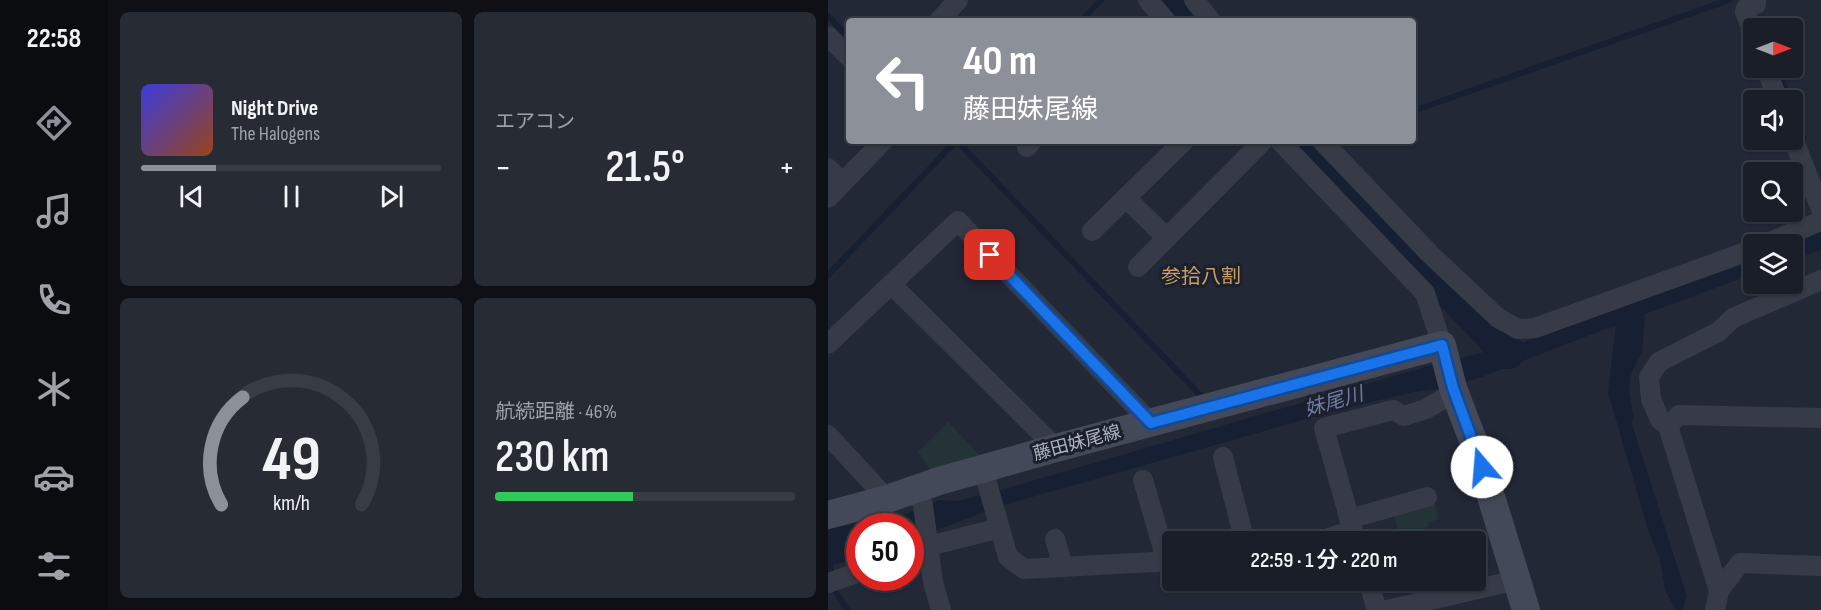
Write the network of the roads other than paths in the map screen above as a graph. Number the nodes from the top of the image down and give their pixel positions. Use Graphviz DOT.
graph roads {
  1 [pos="958,0"];
  2 [pos="1194,0"];
  3 [pos="1754,3"];
  4 [pos="942,18"];
  5 [pos="1209,18"];
  6 [pos="1747,18"];
  7 [pos="828,36"];
  8 [pos="846,54"];
  9 [pos="880,144"];
  10 [pos="1181,144"];
  11 [pos="1260,144"];
  12 [pos="1283,144"];
  13 [pos="1324,144"];
  14 [pos="1798,150"];
  15 [pos="828,168"];
  16 [pos="843,182"];
  17 [pos="828,198"];
  18 [pos="1126,198"];
  19 [pos="1821,209"];
  20 [pos="1821,221"];
  21 [pos="1092,231"];
  22 [pos="1789,234"];
  23 [pos="1167,238"];
  24 [pos="1743,253"];
  25 [pos="1138,267"];
  26 [pos="1821,280"];
  27 [pos="891,284"];
  28 [pos="828,344"];
  29 [pos="1444,352"];
  30 [pos="1454,390"];
  31 [pos="1821,418"];
  32 [pos="1151,423"];
  33 [pos="1668,426"];
  34 [pos="828,435"];
  35 [pos="1056,448"];
  36 [pos="1223,457"];
  37 [pos="986,478"];
  38 [pos="1143,480"];
  39 [pos="920,497"];
  40 [pos="1427,497"];
  41 [pos="887,499"];
  42 [pos="828,515"];
  43 [pos="998,522"];
  44 [pos="1353,530"];
  45 [pos="1242,531"];
  46 [pos="1162,537"];
  47 [pos="1055,539"];
  48 [pos="929,544"];
  49 [pos="924,546"];
  50 [pos="1162,561"];
  51 [pos="1821,566"];
  52 [pos="1063,567"];
  53 [pos="1517,580"];
  54 [pos="1371,591"];
  55 [pos="1717,600"];
  56 [pos="940,610"];
  57 [pos="1377,610"];
  58 [pos="1387,610"];
  59 [pos="1526,610"];
  1 -- 4 [label="street"];
  2 -- 5 [label="street"];
  3 -- 6 [label="street"];
  7 -- 8 [label="street"];
  9 -- 16 [label="street"];
  10 -- 18 [label="street"];
  11 -- 23 [label="street"];
  12 -- 29 [label="street"];
  13 -- 24 [label="street"];
  14 -- 19 [label="street"];
  15 -- 16 [label="street"];
  16 -- 17 [label="street"];
  18 -- 21 [label="street"];
  18 -- 23 [label="street"];
  20 -- 22 [label="street"];
  23 -- 25 [label="street"];
  26 -- 33 [label="street"];
  27 -- 28 [label="street"];
  27 -- 32 [label="street"];
  27 -- 35 [label="street"];
  29 -- 30 [label="main road"];
  29 -- 32 [label="main road, 藤田妹尾線"];
  30 -- 44 [label="street"];
  30 -- 53 [label="main road"];
  31 -- 33 [label="street"];
  32 -- 35 [label="main road, 藤田妹尾線"];
  33 -- 55 [label="street"];
  34 -- 41 [label="street"];
  35 -- 37 [label="main road, 藤田妹尾線"];
  36 -- 45 [label="street"];
  37 -- 39 [label="main road, 藤田妹尾線"];
  37 -- 43 [label="street"];
  38 -- 46 [label="street"];
  39 -- 41 [label="main road, 藤田妹尾線"];
  39 -- 48 [label="street"];
  40 -- 44 [label="street"];
  41 -- 42 [label="main road, 藤田妹尾線"];
  43 -- 48 [label="street"];
  43 -- 52 [label="street"];
  47 -- 52 [label="street"];
  48 -- 49 [label="street"];
  48 -- 56 [label="street"];
  50 -- 52 [label="street"];
  51 -- 55 [label="street"];
  53 -- 58 [label="street"];
  53 -- 59 [label="main road"];
  54 -- 57 [label="street"];
}
